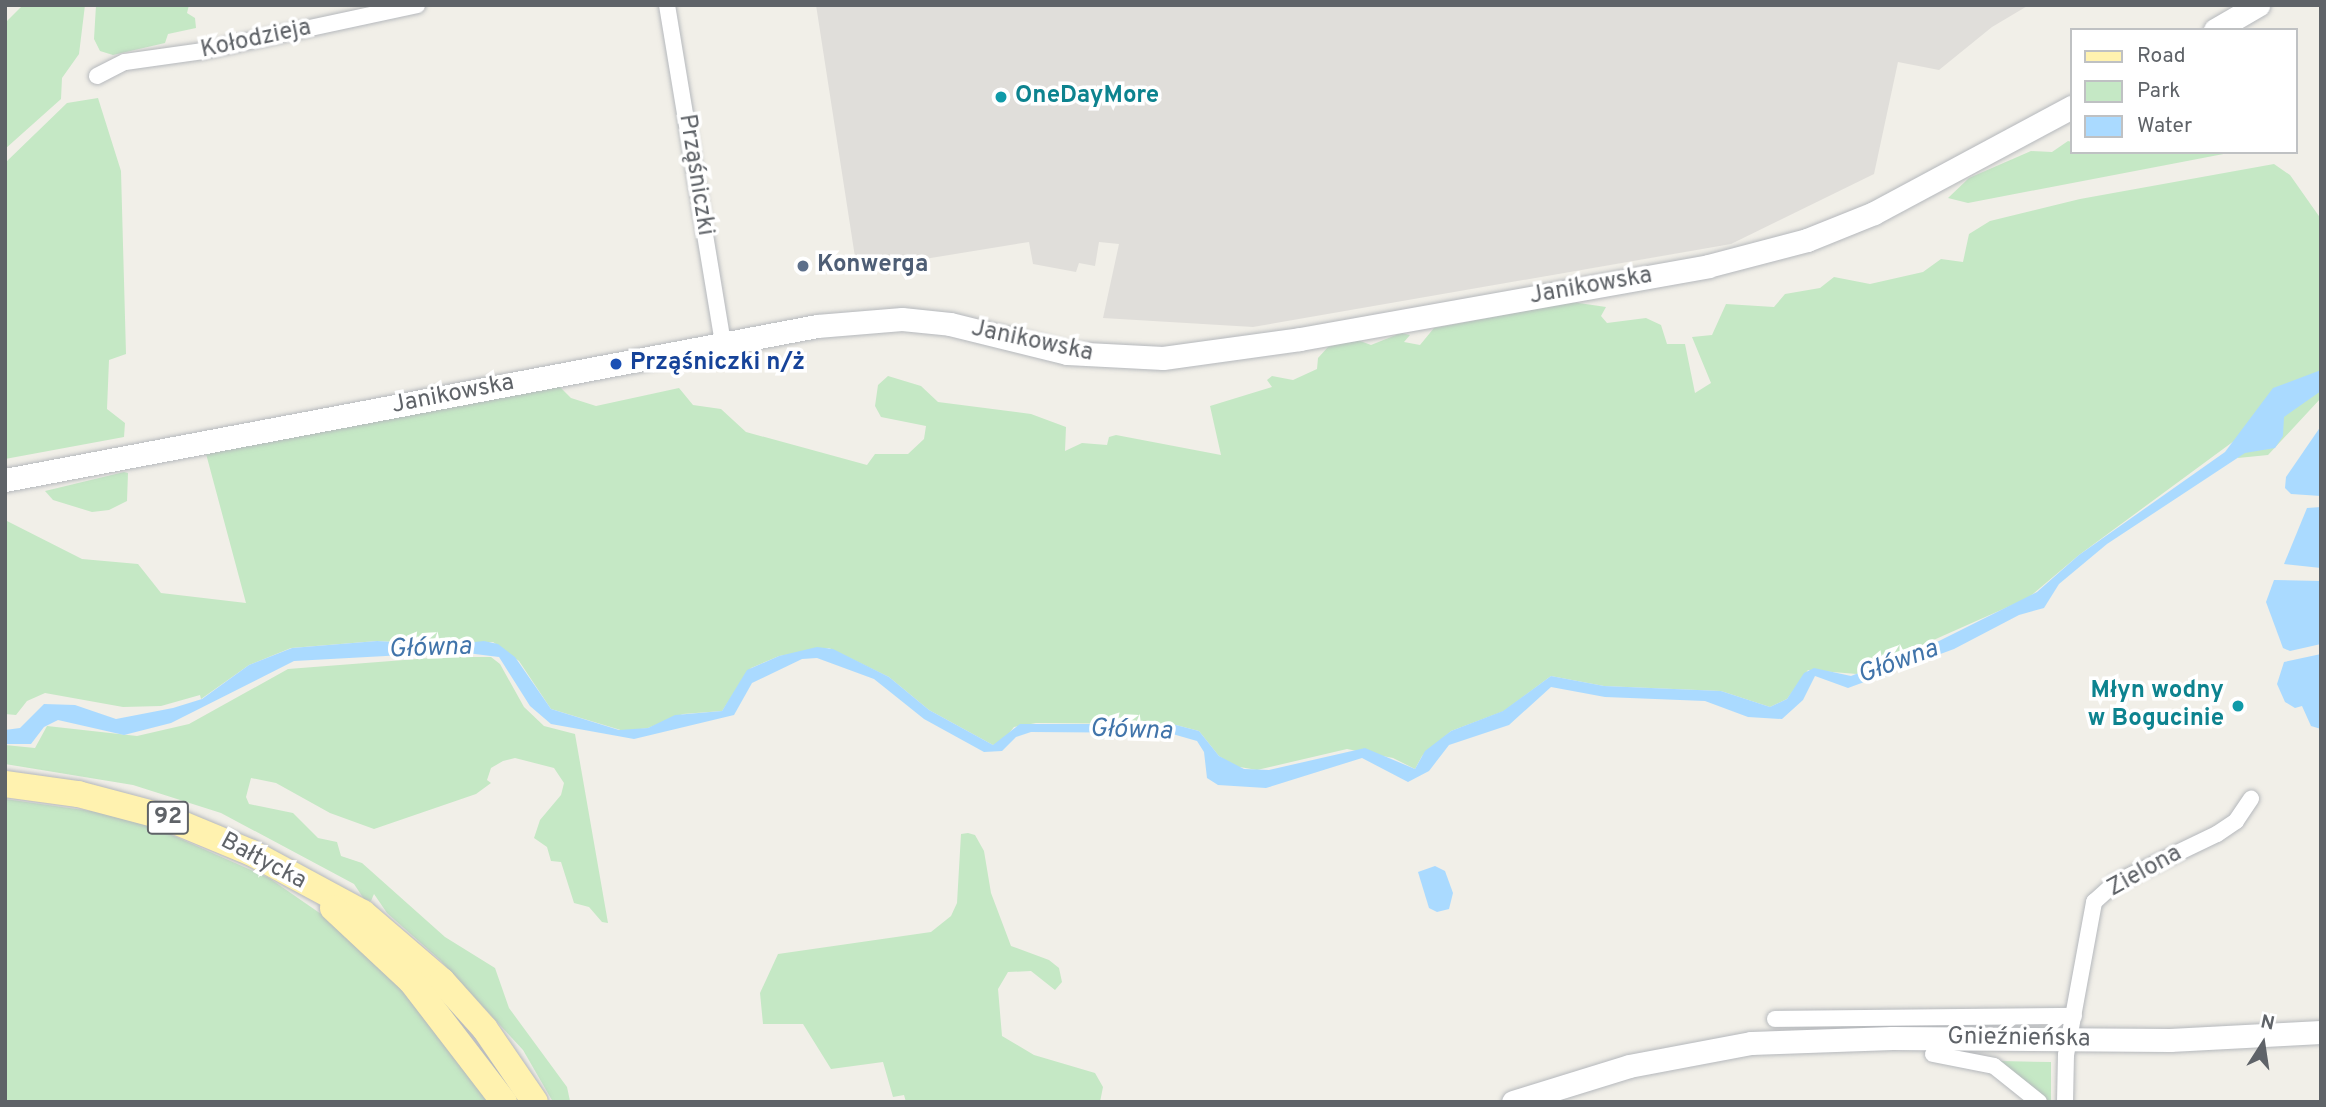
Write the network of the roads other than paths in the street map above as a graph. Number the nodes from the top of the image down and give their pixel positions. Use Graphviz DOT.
graph roads {
  1 [pos="417,5"];
  2 [pos="667,5"];
  3 [pos="2258,5"];
  4 [pos="2218,28"];
  5 [pos="97,76"];
  6 [pos="2070,108"];
  7 [pos="723,344"];
  8 [pos="5,480"];
  9 [pos="5,784"];
  10 [pos="2251,799"];
  11 [pos="317,891"];
  12 [pos="2074,1016"];
  13 [pos="1775,1019"];
  14 [pos="2321,1032"];
  15 [pos="2321,1045"];
  16 [pos="2067,1048"];
  17 [pos="1718,1051"];
  18 [pos="1933,1054"];
  19 [pos="504,1102"];
  20 [pos="535,1102"];
  21 [pos="1513,1102"];
  22 [pos="2039,1102"];
  23 [pos="2064,1102"];
  1 -- 5 [label="street, Kołodzieja"];
  2 -- 7 [label="street, Prząśniczki"];
  3 -- 4 [label="street"];
  6 -- 7 [label="street, Janikowska"];
  7 -- 8 [label="street, Janikowska"];
  9 -- 11 [label="main road, Bałtycka / 92"];
  10 -- 12 [label="street, Zielona"];
  11 -- 19 [label="main road, Bałtycka / 92"];
  11 -- 20 [label="main road, Bałtycka / 92"];
  12 -- 13 [label="street"];
  12 -- 16 [label="street, Zielona"];
  14 -- 16 [label="street, Gnieźnieńska"];
  15 -- 16 [label="street, Gnieźnieńska"];
  16 -- 17 [label="street, Gnieźnieńska"];
  16 -- 18 [label="street, Gnieźnieńska"];
  16 -- 23 [label="street, Zielona"];
  17 -- 18 [label="street, Gnieźnieńska"];
  17 -- 21 [label="street, Gnieźnieńska"];
  18 -- 22 [label="street"];
}
